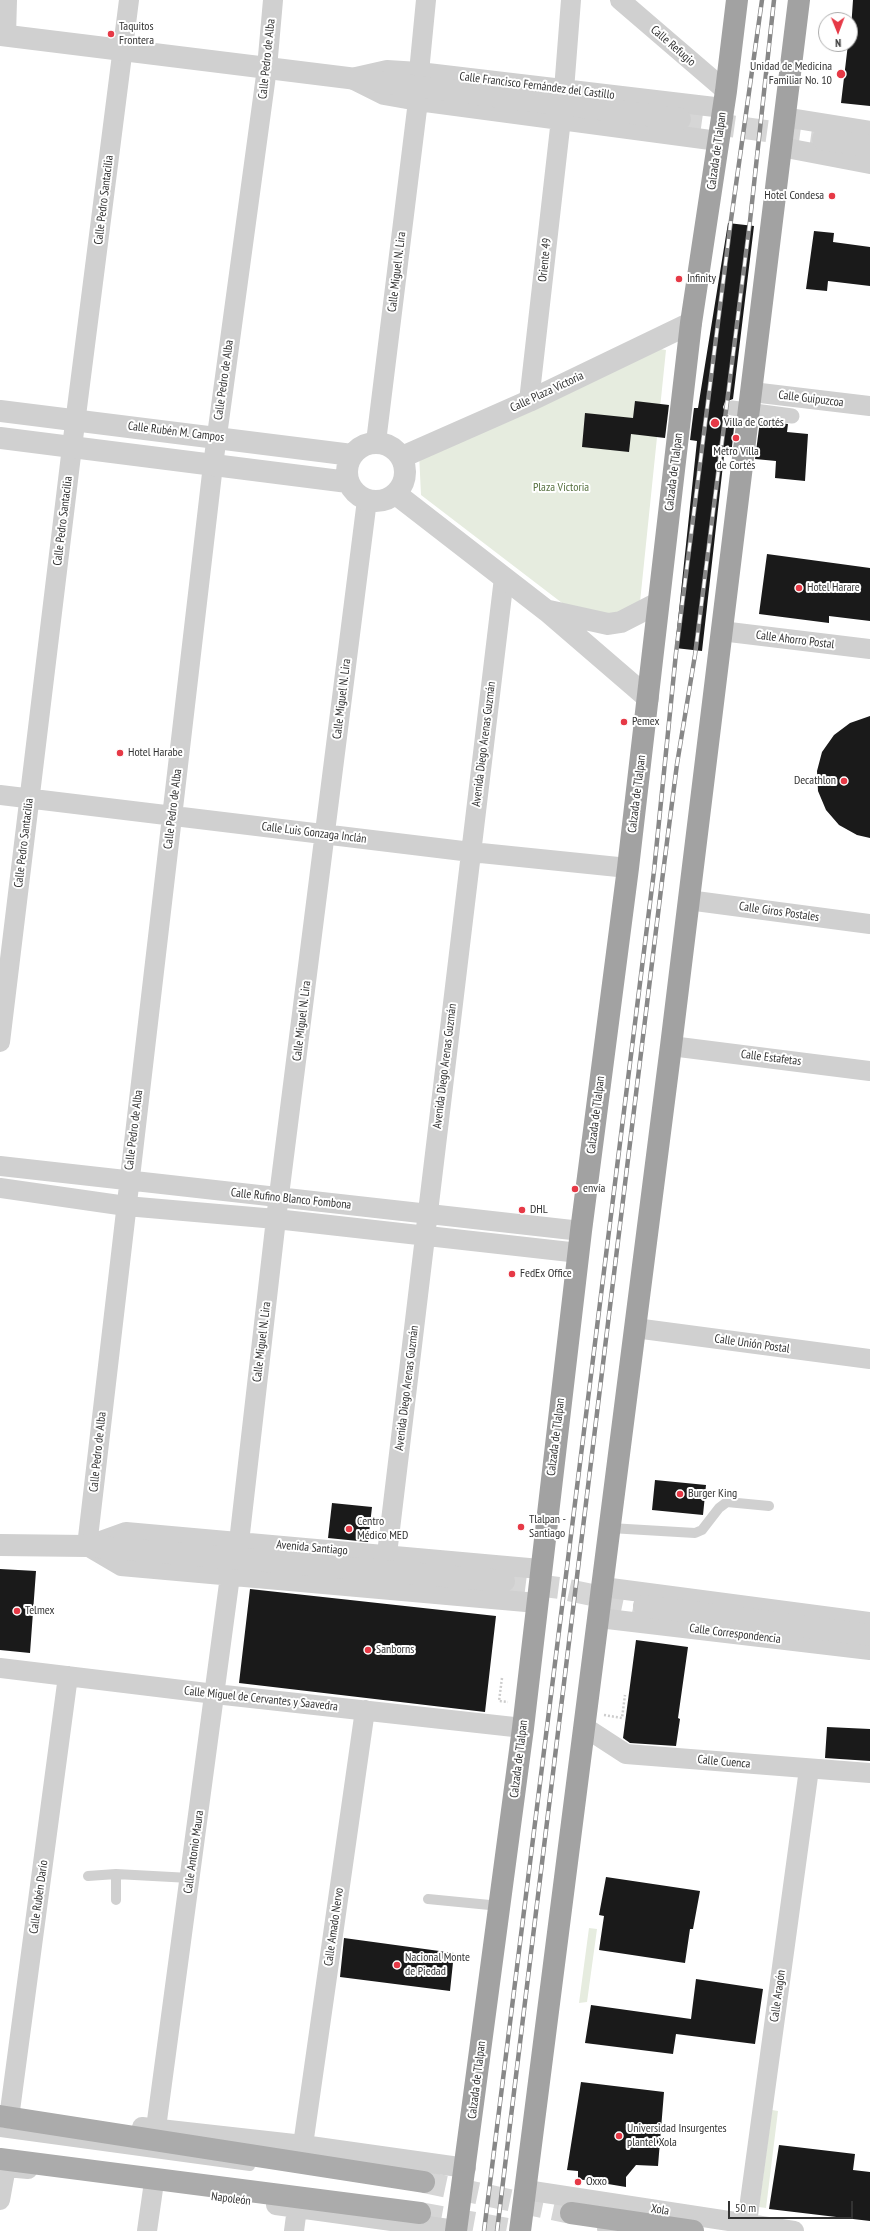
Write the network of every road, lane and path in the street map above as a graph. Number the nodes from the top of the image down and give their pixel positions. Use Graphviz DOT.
graph roads {
  1 [pos="7,0"];
  2 [pos="129,0"];
  3 [pos="273,0"];
  4 [pos="426,0"];
  5 [pos="571,0"];
  6 [pos="620,0"];
  7 [pos="737,0"];
  8 [pos="799,0"];
  9 [pos="3,35"];
  10 [pos="123,50"];
  11 [pos="267,68"];
  12 [pos="419,72"];
  13 [pos="351,78"];
  14 [pos="564,90"];
  15 [pos="724,100"];
  16 [pos="418,102"];
  17 [pos="784,117"];
  18 [pos="561,119"];
  19 [pos="680,119"];
  20 [pos="870,131"];
  21 [pos="823,139"];
  22 [pos="718,141"];
  23 [pos="870,146"];
  24 [pos="781,147"];
  25 [pos="870,164"];
  26 [pos="691,323"];
  27 [pos="752,392"];
  28 [pos="529,401"];
  29 [pos="870,406"];
  30 [pos="732,408"];
  31 [pos="0,411"];
  32 [pos="792,416"];
  33 [pos="76,420"];
  34 [pos="0,438"];
  35 [pos="217,438"];
  36 [pos="376,442"];
  37 [pos="72,447"];
  38 [pos="352,455"];
  39 [pos="402,457"];
  40 [pos="213,465"];
  41 [pos="348,482"];
  42 [pos="396,494"];
  43 [pos="367,500"];
  44 [pos="504,578"];
  45 [pos="658,603"];
  46 [pos="547,611"];
  47 [pos="721,631"];
  48 [pos="870,649"];
  49 [pos="648,698"];
  50 [pos="0,795"];
  51 [pos="29,799"];
  52 [pos="172,817"];
  53 [pos="325,834"];
  54 [pos="471,852"];
  55 [pos="628,868"];
  56 [pos="688,900"];
  57 [pos="870,924"];
  58 [pos="0,1042"];
  59 [pos="671,1046"];
  60 [pos="870,1071"];
  61 [pos="0,1166"];
  62 [pos="128,1181"];
  63 [pos="0,1188"];
  64 [pos="280,1198"];
  65 [pos="126,1206"];
  66 [pos="427,1213"];
  67 [pos="276,1219"];
  68 [pos="581,1231"];
  69 [pos="424,1237"];
  70 [pos="579,1253"];
  71 [pos="635,1328"];
  72 [pos="870,1359"];
  73 [pos="769,1506"];
  74 [pos="610,1528"];
  75 [pos="239,1542"];
  76 [pos="0,1546"];
  77 [pos="86,1546"];
  78 [pos="387,1554"];
  79 [pos="540,1569"];
  80 [pos="230,1576"];
  81 [pos="504,1581"];
  82 [pos="603,1586"];
  83 [pos="537,1603"];
  84 [pos="644,1606"];
  85 [pos="599,1618"];
  86 [pos="870,1622"];
  87 [pos="870,1635"];
  88 [pos="870,1650"];
  89 [pos="0,1668"];
  90 [pos="68,1676"];
  91 [pos="215,1694"];
  92 [pos="625,1695"];
  93 [pos="365,1710"];
  94 [pos="587,1720"];
  95 [pos="523,1728"];
  96 [pos="809,1769"];
  97 [pos="870,1773"];
  98 [pos="116,1874"];
  99 [pos="88,1876"];
  100 [pos="190,1878"];
  101 [pos="428,1899"];
  102 [pos="116,1900"];
  103 [pos="500,1906"];
  104 [pos="3,2122"];
  105 [pos="59,2126"];
  106 [pos="156,2128"];
  107 [pos="303,2145"];
  108 [pos="3,2163"];
  109 [pos="466,2168"];
  110 [pos="424,2182"];
  111 [pos="392,2185"];
  112 [pos="153,2189"];
  113 [pos="526,2190"];
  114 [pos="0,2200"];
  115 [pos="297,2208"];
  116 [pos="571,2212"];
  117 [pos="420,2213"];
  118 [pos="748,2223"];
  119 [pos="602,2229"];
  120 [pos="147,2231"];
  121 [pos="294,2231"];
  122 [pos="456,2231"];
  123 [pos="520,2231"];
  124 [pos="614,2231"];
  125 [pos="693,2231"];
  126 [pos="794,2231"];
  1 -- 9 [label="street"];
  2 -- 10 [label="street, Calle Pedro Santacilia"];
  3 -- 11 [label="street, Calle Pedro de Alba"];
  4 -- 12 [label="street"];
  5 -- 14 [label="street"];
  6 -- 15 [label="street, Calle Refugio"];
  7 -- 15 [label="highway, Calzada de Tlalpan"];
  8 -- 17 [label="highway"];
  9 -- 10 [label="street, Calle Francisco Fernández del Castillo"];
  10 -- 11 [label="street, Calle Francisco Fernández del Castillo"];
  10 -- 33 [label="street, Calle Pedro Santacilia"];
  11 -- 13 [label="street, Calle Francisco Fernández del Castillo"];
  11 -- 35 [label="street, Calle Pedro de Alba"];
  12 -- 13 [label="street, Calle Francisco Fernández del Castillo"];
  12 -- 14 [label="street, Calle Francisco Fernández del Castillo"];
  13 -- 16 [label="street, Calle Francisco Fernández del Castillo"];
  13 -- 19 [label="street, Calle Francisco Fernández del Castillo"];
  14 -- 15 [label="street, Calle Francisco Fernández del Castillo"];
  15 -- 22 [label="highway, Calzada de Tlalpan"];
  16 -- 18 [label="street, Calle Francisco Fernández del Castillo"];
  16 -- 36 [label="street, Calle Miguel N. Lira"];
  17 -- 20 [label="street"];
  17 -- 24 [label="highway"];
  18 -- 22 [label="street, Calle Francisco Fernández del Castillo"];
  18 -- 28 [label="street, Oriente 49"];
  21 -- 23 [label="street"];
  22 -- 26 [label="highway, Calzada de Tlalpan"];
  24 -- 25 [label="street"];
  24 -- 27 [label="highway"];
  26 -- 28 [label="street, Calle Plaza Victoria"];
  26 -- 45 [label="highway, Calzada de Tlalpan"];
  27 -- 29 [label="street, Calle Guipuzcoa"];
  27 -- 47 [label="highway"];
  28 -- 39 [label="street, Calle Plaza Victoria"];
  30 -- 32 [label="street"];
  31 -- 33 [label="street, Calle Rubén M. Campos"];
  33 -- 35 [label="street, Calle Rubén M. Campos"];
  33 -- 37 [label="street, Calle Pedro Santacilia"];
  34 -- 37 [label="street"];
  35 -- 38 [label="street, Calle Rubén M. Campos"];
  35 -- 40 [label="street, Calle Pedro de Alba"];
  36 -- 38 [label="street"];
  36 -- 39 [label="street"];
  37 -- 40 [label="street"];
  37 -- 51 [label="street, Calle Pedro Santacilia"];
  38 -- 41 [label="street"];
  39 -- 42 [label="street"];
  40 -- 41 [label="street"];
  40 -- 52 [label="street, Calle Pedro de Alba"];
  41 -- 43 [label="street"];
  42 -- 43 [label="street"];
  42 -- 44 [label="street"];
  43 -- 53 [label="street, Calle Miguel N. Lira"];
  44 -- 46 [label="street"];
  44 -- 54 [label="street, Avenida Diego Arenas Guzmán"];
  45 -- 46 [label="street"];
  45 -- 49 [label="highway, Calzada de Tlalpan"];
  46 -- 49 [label="street"];
  47 -- 48 [label="street, Calle Ahorro Postal"];
  47 -- 56 [label="highway"];
  49 -- 55 [label="highway, Calzada de Tlalpan"];
  50 -- 51 [label="street, Calle Luis Gonzaga Inclán"];
  51 -- 52 [label="street, Calle Luis Gonzaga Inclán"];
  51 -- 58 [label="street, Calle Pedro Santacilia"];
  52 -- 53 [label="street, Calle Luis Gonzaga Inclán"];
  52 -- 62 [label="street, Calle Pedro de Alba"];
  53 -- 54 [label="street, Calle Luis Gonzaga Inclán"];
  53 -- 64 [label="street, Calle Miguel N. Lira"];
  54 -- 55 [label="street, Calle Luis Gonzaga Inclán"];
  54 -- 66 [label="street, Avenida Diego Arenas Guzmán"];
  55 -- 68 [label="highway, Calzada de Tlalpan"];
  56 -- 57 [label="street, Calle Giros Postales"];
  56 -- 59 [label="highway"];
  59 -- 60 [label="street, Calle Estafetas"];
  59 -- 71 [label="highway"];
  61 -- 62 [label="street, Calle Rufino Blanco Fombona"];
  62 -- 64 [label="street, Calle Rufino Blanco Fombona"];
  62 -- 65 [label="street, Calle Pedro de Alba"];
  63 -- 65 [label="street, Calle Rufino Blanco Fombona"];
  64 -- 66 [label="street, Calle Rufino Blanco Fombona"];
  64 -- 67 [label="street, Calle Miguel N. Lira"];
  65 -- 67 [label="street, Calle Rufino Blanco Fombona"];
  65 -- 77 [label="street, Calle Pedro de Alba"];
  66 -- 68 [label="street, Calle Rufino Blanco Fombona"];
  66 -- 69 [label="street, Avenida Diego Arenas Guzmán"];
  67 -- 69 [label="street, Calle Rufino Blanco Fombona"];
  67 -- 75 [label="street, Calle Miguel N. Lira"];
  68 -- 70 [label="highway, Calzada de Tlalpan"];
  69 -- 70 [label="street, Calle Rufino Blanco Fombona"];
  69 -- 78 [label="street, Avenida Diego Arenas Guzmán"];
  70 -- 79 [label="highway, Calzada de Tlalpan"];
  71 -- 72 [label="street, Calle Unión Postal"];
  71 -- 74 [label="highway"];
  73 -- 74 [label="lane"];
  74 -- 82 [label="highway"];
  75 -- 77 [label="street, Avenida Santiago"];
  75 -- 78 [label="street, Avenida Santiago"];
  76 -- 77 [label="street, Avenida Santiago"];
  77 -- 80 [label="street, Avenida Santiago"];
  77 -- 81 [label="street, Avenida Santiago"];
  78 -- 79 [label="street, Avenida Santiago"];
  79 -- 83 [label="highway, Calzada de Tlalpan"];
  80 -- 83 [label="street, Avenida Santiago"];
  80 -- 91 [label="street, Calle Antonio Maura"];
  82 -- 85 [label="highway"];
  82 -- 86 [label="street"];
  83 -- 95 [label="highway, Calzada de Tlalpan"];
  84 -- 87 [label="street, Calle Correspondencia"];
  85 -- 88 [label="street, Calle Correspondencia"];
  85 -- 94 [label="highway"];
  89 -- 90 [label="street, Calle Miguel de Cervantes y Saavedra"];
  90 -- 91 [label="street, Calle Miguel de Cervantes y Saavedra"];
  90 -- 104 [label="street, Calle Rubén Darío"];
  91 -- 93 [label="street, Calle Miguel de Cervantes y Saavedra"];
  91 -- 100 [label="street, Calle Antonio Maura"];
  92 -- 94 [label="path"];
  93 -- 95 [label="street, Calle Miguel de Cervantes y Saavedra"];
  93 -- 107 [label="street, Calle Amado Nervo"];
  94 -- 96 [label="street, Calle Cuenca"];
  94 -- 113 [label="highway"];
  95 -- 103 [label="highway, Calzada de Tlalpan"];
  96 -- 97 [label="street, Calle Cuenca"];
  96 -- 118 [label="street, Calle Aragón"];
  98 -- 99 [label="lane"];
  98 -- 100 [label="lane"];
  98 -- 102 [label="lane"];
  100 -- 106 [label="street, Calle Antonio Maura"];
  101 -- 103 [label="lane"];
  103 -- 109 [label="highway, Calzada de Tlalpan"];
  104 -- 105 [label="main road"];
  104 -- 111 [label="lane"];
  105 -- 106 [label="street"];
  105 -- 110 [label="main road"];
  106 -- 107 [label="street"];
  107 -- 109 [label="street"];
  108 -- 112 [label="street, Napoleón"];
  108 -- 114 [label="street"];
  108 -- 117 [label="main road, Napoleón"];
  109 -- 122 [label="highway, Calzada de Tlalpan"];
  112 -- 115 [label="street, Napoleón"];
  112 -- 120 [label="street"];
  113 -- 118 [label="street, Xola"];
  113 -- 123 [label="highway"];
  115 -- 121 [label="street"];
  115 -- 122 [label="street, Napoleón"];
  116 -- 125 [label="main road, Xola"];
  118 -- 126 [label="street, Xola"];
  119 -- 124 [label="lane"];
}
